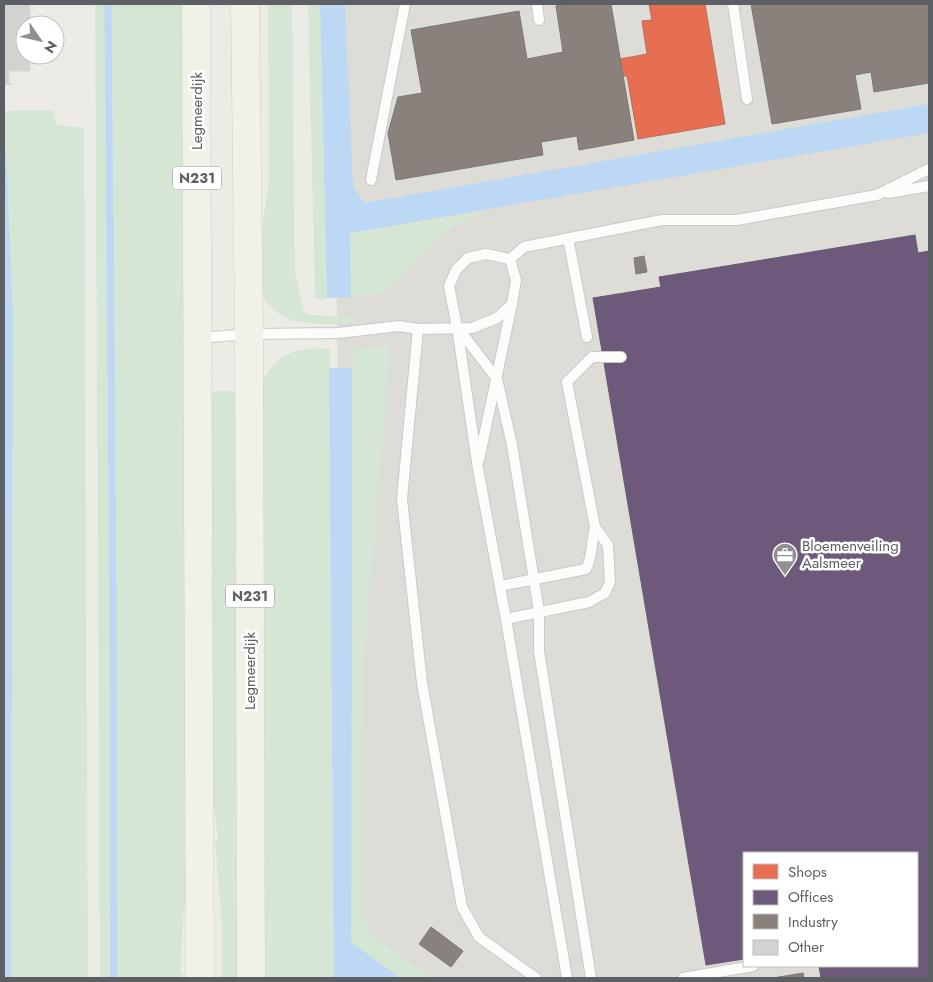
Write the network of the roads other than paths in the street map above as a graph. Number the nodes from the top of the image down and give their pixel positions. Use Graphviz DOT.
graph roads {
  1 [pos="196,4"];
  2 [pos="245,4"];
  3 [pos="405,4"];
  4 [pos="537,4"];
  5 [pos="733,4"];
  6 [pos="539,20"];
  7 [pos="747,99"];
  8 [pos="929,170"];
  9 [pos="371,180"];
  10 [pos="929,186"];
  11 [pos="877,195"];
  12 [pos="568,238"];
  13 [pos="510,259"];
  14 [pos="512,304"];
  15 [pos="457,328"];
  16 [pos="418,329"];
  17 [pos="249,334"];
  18 [pos="586,337"];
  19 [pos="198,338"];
  20 [pos="621,357"];
  21 [pos="497,379"];
  22 [pos="478,469"];
  23 [pos="595,527"];
  24 [pos="534,579"];
  25 [pos="500,586"];
  26 [pos="539,611"];
  27 [pos="506,618"];
  28 [pos="747,967"];
  29 [pos="200,978"];
  30 [pos="251,978"];
  31 [pos="536,978"];
  32 [pos="567,978"];
  33 [pos="591,978"];
  34 [pos="683,978"];
  1 -- 19 [label="main road, Legmeerdijk / N231"];
  2 -- 17 [label="main road, Legmeerdijk / N231"];
  3 -- 9 [label="lane"];
  4 -- 6 [label="lane"];
  5 -- 7 [label="lane"];
  8 -- 11 [label="lane"];
  10 -- 11 [label="lane"];
  11 -- 12 [label="lane"];
  12 -- 13 [label="lane"];
  12 -- 18 [label="lane"];
  13 -- 14 [label="lane"];
  13 -- 15 [label="lane"];
  14 -- 15 [label="lane"];
  14 -- 21 [label="lane"];
  15 -- 16 [label="lane"];
  15 -- 21 [label="lane"];
  15 -- 22 [label="lane"];
  16 -- 17 [label="lane"];
  16 -- 31 [label="lane"];
  17 -- 19 [label="lane"];
  17 -- 30 [label="main road, Legmeerdijk / N231"];
  19 -- 29 [label="main road, Legmeerdijk / N231"];
  20 -- 23 [label="lane"];
  21 -- 22 [label="lane"];
  21 -- 24 [label="lane"];
  22 -- 25 [label="lane"];
  23 -- 24 [label="lane"];
  23 -- 26 [label="lane"];
  24 -- 25 [label="lane"];
  24 -- 26 [label="lane"];
  25 -- 27 [label="lane"];
  26 -- 27 [label="lane"];
  26 -- 33 [label="lane"];
  27 -- 32 [label="lane"];
  28 -- 34 [label="lane"];
}
